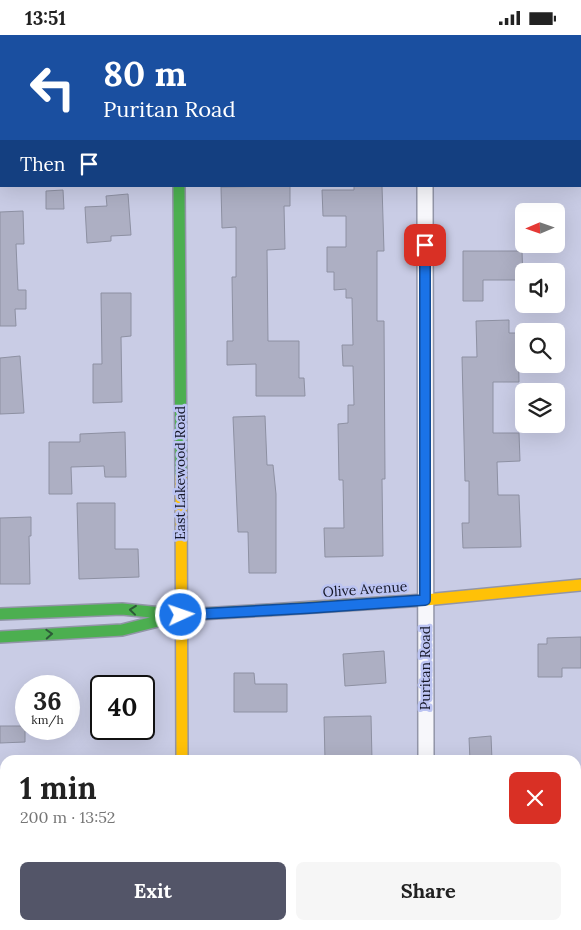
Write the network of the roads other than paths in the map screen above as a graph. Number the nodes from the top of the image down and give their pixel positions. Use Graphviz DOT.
graph roads {
  1 [pos="179,187"];
  2 [pos="425,187"];
  3 [pos="581,585"];
  4 [pos="425,600"];
  5 [pos="0,614"];
  6 [pos="181,615"];
  7 [pos="0,637"];
  8 [pos="182,755"];
  9 [pos="426,755"];
  1 -- 6 [label="street, East Lakewood Road"];
  2 -- 4 [label="street, Puritan Road"];
  3 -- 4 [label="street, Olive Avenue"];
  4 -- 6 [label="street, Olive Avenue"];
  4 -- 9 [label="street, Puritan Road"];
  6 -- 5 [label="street, Olive Avenue, one-way"];
  7 -- 6 [label="street, Olive Avenue, one-way"];
  6 -- 8 [label="street, East Lakewood Road"];
}
